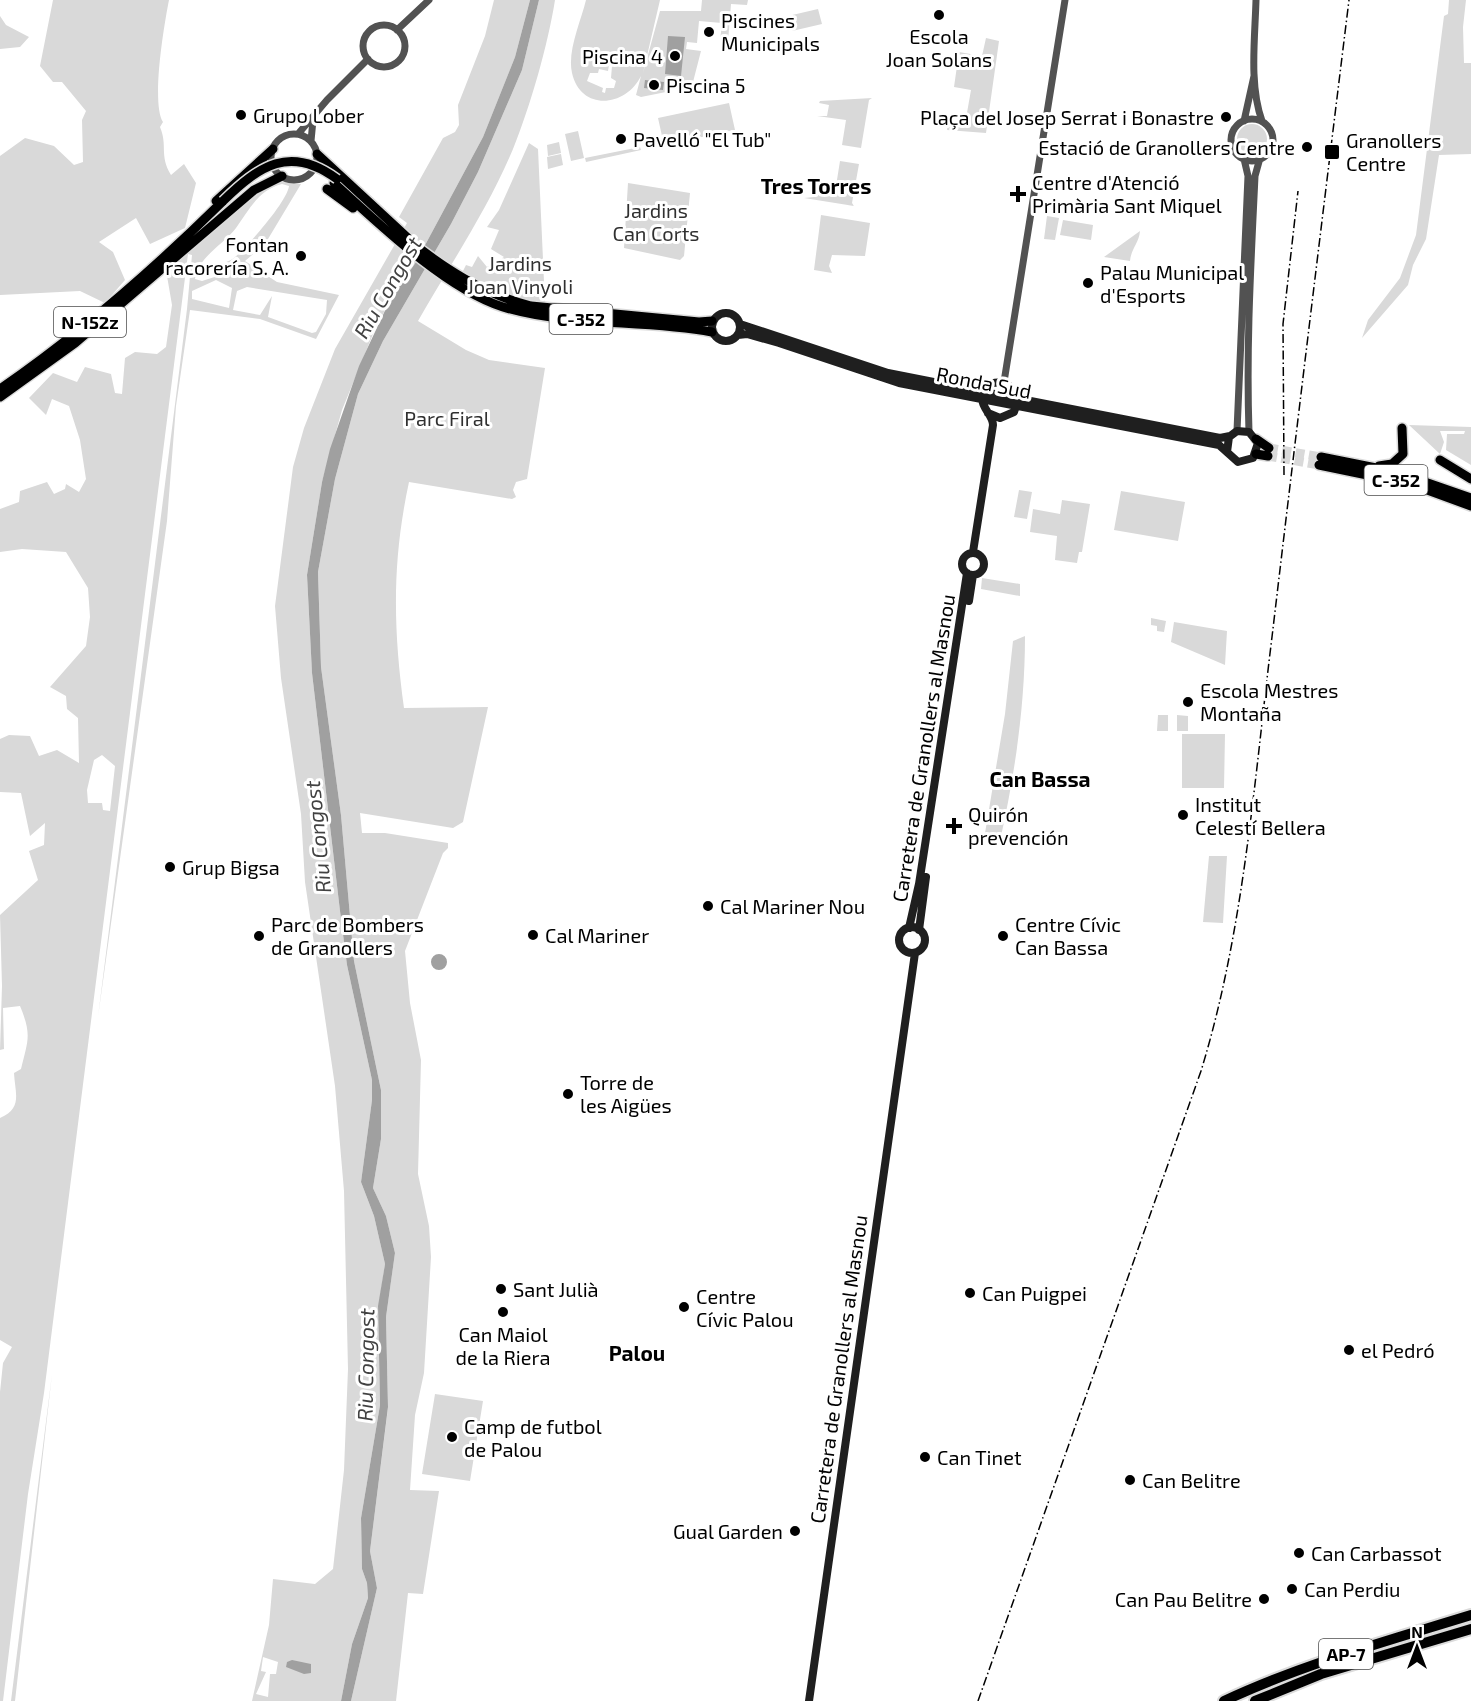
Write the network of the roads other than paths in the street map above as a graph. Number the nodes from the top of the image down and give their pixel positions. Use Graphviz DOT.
graph roads {
  1 [pos="429,0"];
  2 [pos="1065,0"];
  3 [pos="1256,0"];
  4 [pos="397,30"];
  5 [pos="368,59"];
  6 [pos="1254,76"];
  7 [pos="313,120"];
  8 [pos="1244,121"];
  9 [pos="1262,121"];
  10 [pos="298,134"];
  11 [pos="310,141"];
  12 [pos="273,149"];
  13 [pos="317,154"];
  14 [pos="1244,159"];
  15 [pos="1260,159"];
  16 [pos="282,176"];
  17 [pos="333,184"];
  18 [pos="224,204"];
  19 [pos="377,218"];
  20 [pos="174,248"];
  21 [pos="146,283"];
  22 [pos="472,291"];
  23 [pos="503,312"];
  24 [pos="712,321"];
  25 [pos="740,324"];
  26 [pos="712,332"];
  27 [pos="738,335"];
  28 [pos="1004,382"];
  29 [pos="0,389"];
  30 [pos="0,397"];
  31 [pos="983,397"];
  32 [pos="1018,403"];
  33 [pos="988,413"];
  34 [pos="1000,418"];
  35 [pos="1402,428"];
  36 [pos="1234,434"];
  37 [pos="1252,435"];
  38 [pos="1227,452"];
  39 [pos="1256,454"];
  40 [pos="1440,460"];
  41 [pos="1369,466"];
  42 [pos="1471,479"];
  43 [pos="1471,498"];
  44 [pos="1471,506"];
  45 [pos="976,552"];
  46 [pos="970,574"];
  47 [pos="909,928"];
  48 [pos="919,930"];
  49 [pos="911,952"];
  50 [pos="1471,1616"];
  51 [pos="1471,1629"];
  52 [pos="809,1701"];
  53 [pos="1224,1701"];
  54 [pos="1254,1701"];
  1 -- 4 [label="street"];
  2 -- 28 [label="street"];
  3 -- 6 [label="street"];
  4 -- 5 [label="street"];
  4 -- 5 [label="street"];
  5 -- 7 [label="street, N-152z"];
  6 -- 8 [label="street"];
  6 -- 9 [label="street"];
  7 -- 10 [label="street, N-152z"];
  7 -- 11 [label="street, N-152z"];
  8 -- 9 [label="street"];
  8 -- 14 [label="street"];
  9 -- 15 [label="street"];
  10 -- 11 [label="street"];
  10 -- 12 [label="street, N-152z"];
  11 -- 13 [label="street"];
  12 -- 16 [label="street"];
  12 -- 20 [label="highway, N-152z"];
  13 -- 16 [label="street, N-152z"];
  13 -- 19 [label="highway"];
  14 -- 15 [label="street"];
  14 -- 36 [label="street"];
  15 -- 37 [label="street"];
  16 -- 21 [label="highway, N-152z"];
  17 -- 18 [label="highway, C-352, bridge"];
  17 -- 19 [label="highway, C-352"];
  17 -- 19 [label="highway"];
  18 -- 20 [label="highway, C-352"];
  18 -- 21 [label="highway, C-352"];
  19 -- 22 [label="highway, C-352"];
  20 -- 29 [label="highway, N-152z"];
  21 -- 30 [label="highway, N-152z"];
  22 -- 23 [label="highway"];
  22 -- 24 [label="highway, C-352"];
  22 -- 26 [label="highway, C-352"];
  24 -- 25 [label="main road, C-352"];
  24 -- 26 [label="main road"];
  25 -- 27 [label="main road"];
  25 -- 31 [label="main road, Ronda Sud / C-352"];
  26 -- 27 [label="main road, C-352"];
  27 -- 31 [label="main road, Ronda Sud / C-352"];
  28 -- 31 [label="main road"];
  28 -- 32 [label="main road"];
  31 -- 32 [label="main road, Ronda Sud / C-352"];
  31 -- 33 [label="main road"];
  32 -- 34 [label="main road"];
  32 -- 36 [label="main road, Ronda Sud / C-352"];
  32 -- 38 [label="main road, Ronda Sud / C-352"];
  33 -- 34 [label="main road"];
  33 -- 45 [label="main road"];
  34 -- 45 [label="main road"];
  35 -- 41 [label="highway"];
  36 -- 37 [label="main road, C-352"];
  36 -- 38 [label="main road"];
  37 -- 39 [label="main road"];
  37 -- 39 [label="highway, C-352"];
  38 -- 39 [label="main road, C-352"];
  40 -- 42 [label="highway"];
  41 -- 43 [label="highway, C-352"];
  41 -- 44 [label="highway, C-352"];
  45 -- 46 [label="main road"];
  45 -- 46 [label="main road"];
  46 -- 47 [label="main road, Carretera de Granollers al Masnou"];
  46 -- 48 [label="main road, Carretera de Granollers al Masnou"];
  47 -- 48 [label="main road"];
  47 -- 49 [label="main road"];
  48 -- 49 [label="main road"];
  49 -- 52 [label="main road, Carretera de Granollers al Masnou"];
  50 -- 53 [label="highway, AP-7"];
  51 -- 54 [label="highway, AP-7"];
}
